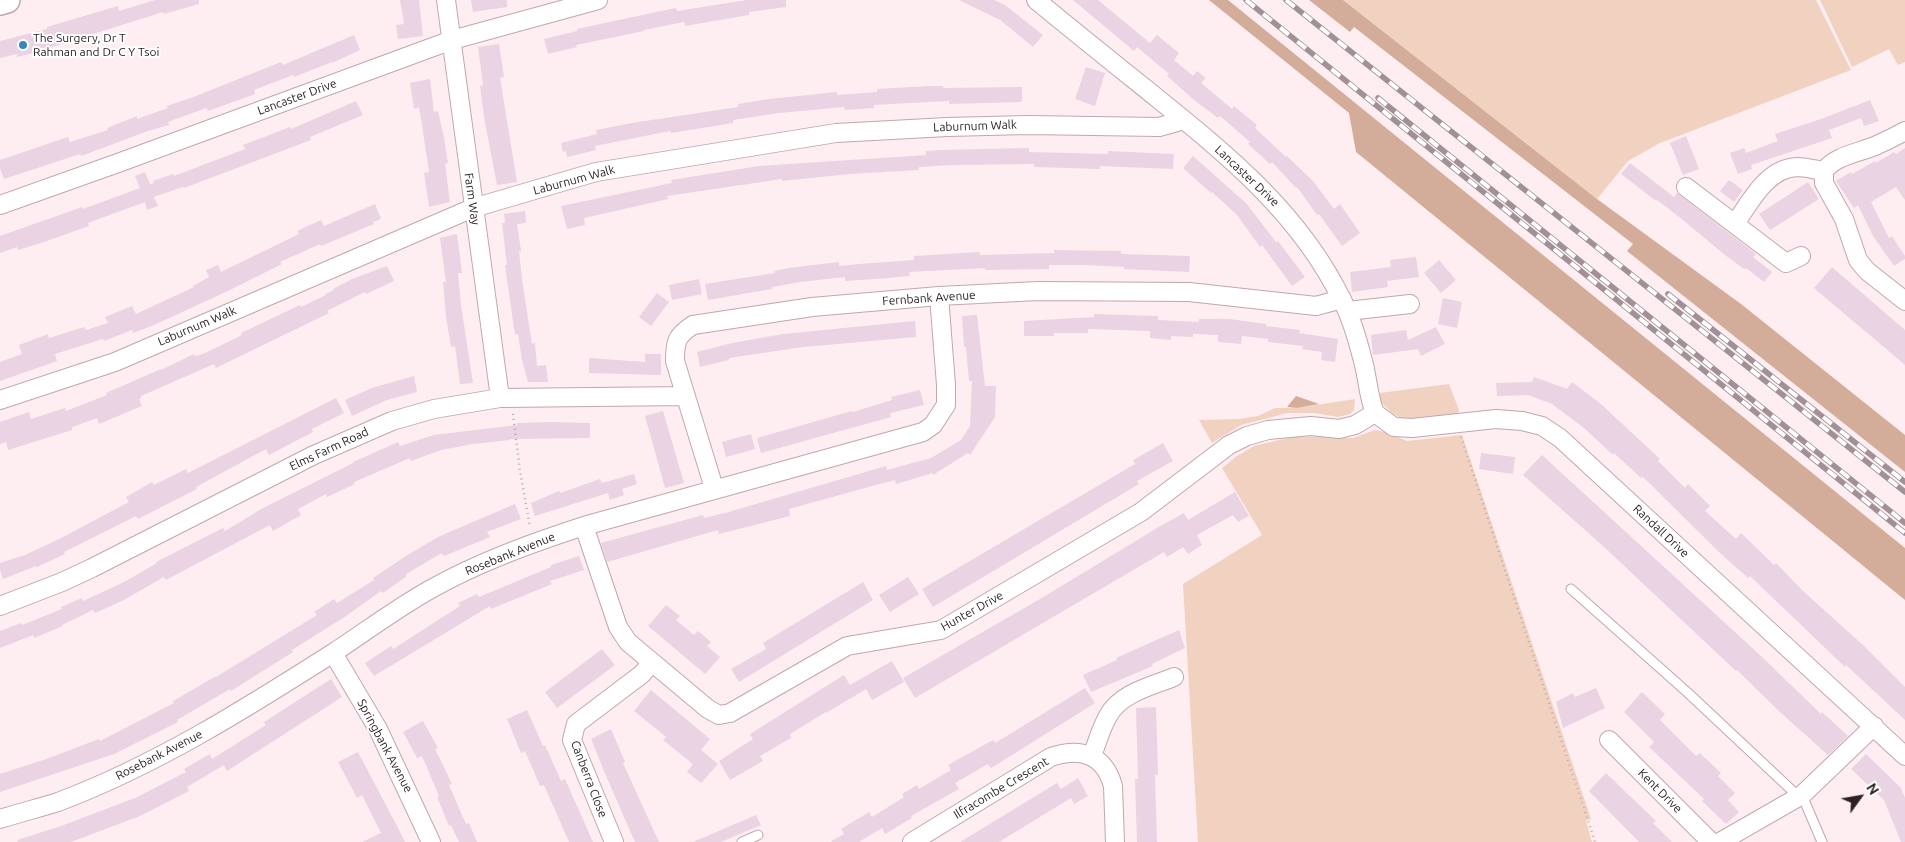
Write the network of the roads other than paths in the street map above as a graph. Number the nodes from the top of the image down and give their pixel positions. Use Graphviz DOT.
graph roads {
  1 [pos="7,0"];
  2 [pos="446,0"];
  3 [pos="598,0"];
  4 [pos="1036,0"];
  5 [pos="0,2"];
  6 [pos="452,40"];
  7 [pos="1184,120"];
  8 [pos="1905,131"];
  9 [pos="1824,171"];
  10 [pos="1686,187"];
  11 [pos="0,205"];
  12 [pos="473,208"];
  13 [pos="1735,224"];
  14 [pos="1801,256"];
  15 [pos="939,296"];
  16 [pos="1905,301"];
  17 [pos="1410,304"];
  18 [pos="1345,305"];
  19 [pos="686,396"];
  20 [pos="506,398"];
  21 [pos="0,400"];
  22 [pos="1375,413"];
  23 [pos="714,488"];
  24 [pos="584,526"];
  25 [pos="1571,589"];
  26 [pos="0,606"];
  27 [pos="333,652"];
  28 [pos="652,662"];
  29 [pos="1174,677"];
  30 [pos="1874,726"];
  31 [pos="1609,740"];
  32 [pos="1092,756"];
  33 [pos="1905,756"];
  34 [pos="1800,796"];
  35 [pos="0,819"];
  36 [pos="758,835"];
  37 [pos="431,842"];
  38 [pos="614,842"];
  39 [pos="742,842"];
  40 [pos="912,842"];
  41 [pos="1115,842"];
  42 [pos="1711,842"];
  43 [pos="1720,842"];
  44 [pos="1822,842"];
  1 -- 5 [label="street"];
  2 -- 6 [label="street, Farm Way"];
  3 -- 6 [label="street, Lancaster Drive"];
  4 -- 7 [label="street, Lancaster Drive"];
  6 -- 11 [label="street, Lancaster Drive"];
  6 -- 12 [label="street, Farm Way"];
  7 -- 12 [label="street, Laburnum Walk"];
  7 -- 18 [label="street, Lancaster Drive"];
  8 -- 9 [label="street"];
  9 -- 13 [label="street"];
  9 -- 16 [label="street"];
  10 -- 13 [label="street"];
  12 -- 20 [label="street, Farm Way"];
  12 -- 21 [label="street, Laburnum Walk"];
  13 -- 14 [label="street"];
  15 -- 18 [label="street, Fernbank Avenue"];
  15 -- 19 [label="street, Fernbank Avenue"];
  15 -- 23 [label="street, Rosebank Avenue"];
  17 -- 18 [label="street, Fernbank Avenue"];
  18 -- 22 [label="street, Lancaster Drive"];
  19 -- 20 [label="street, Elms Farm Road"];
  19 -- 23 [label="street, Fernbank Avenue"];
  20 -- 26 [label="street, Elms Farm Road"];
  22 -- 28 [label="street, Hunter Drive"];
  22 -- 30 [label="street, Randall Drive"];
  23 -- 24 [label="street, Rosebank Avenue"];
  24 -- 27 [label="street, Rosebank Avenue"];
  24 -- 28 [label="street, Hunter Drive"];
  25 -- 34 [label="lane"];
  27 -- 35 [label="street, Rosebank Avenue"];
  27 -- 37 [label="street, Springbank Avenue"];
  28 -- 38 [label="street, Canberra Close"];
  29 -- 32 [label="street"];
  30 -- 33 [label="street, Randall Drive"];
  30 -- 34 [label="street"];
  31 -- 42 [label="street, Kent Drive"];
  32 -- 40 [label="street, Ilfracombe Crescent"];
  32 -- 41 [label="street"];
  34 -- 43 [label="street"];
  34 -- 44 [label="lane"];
  36 -- 39 [label="lane"];
}
